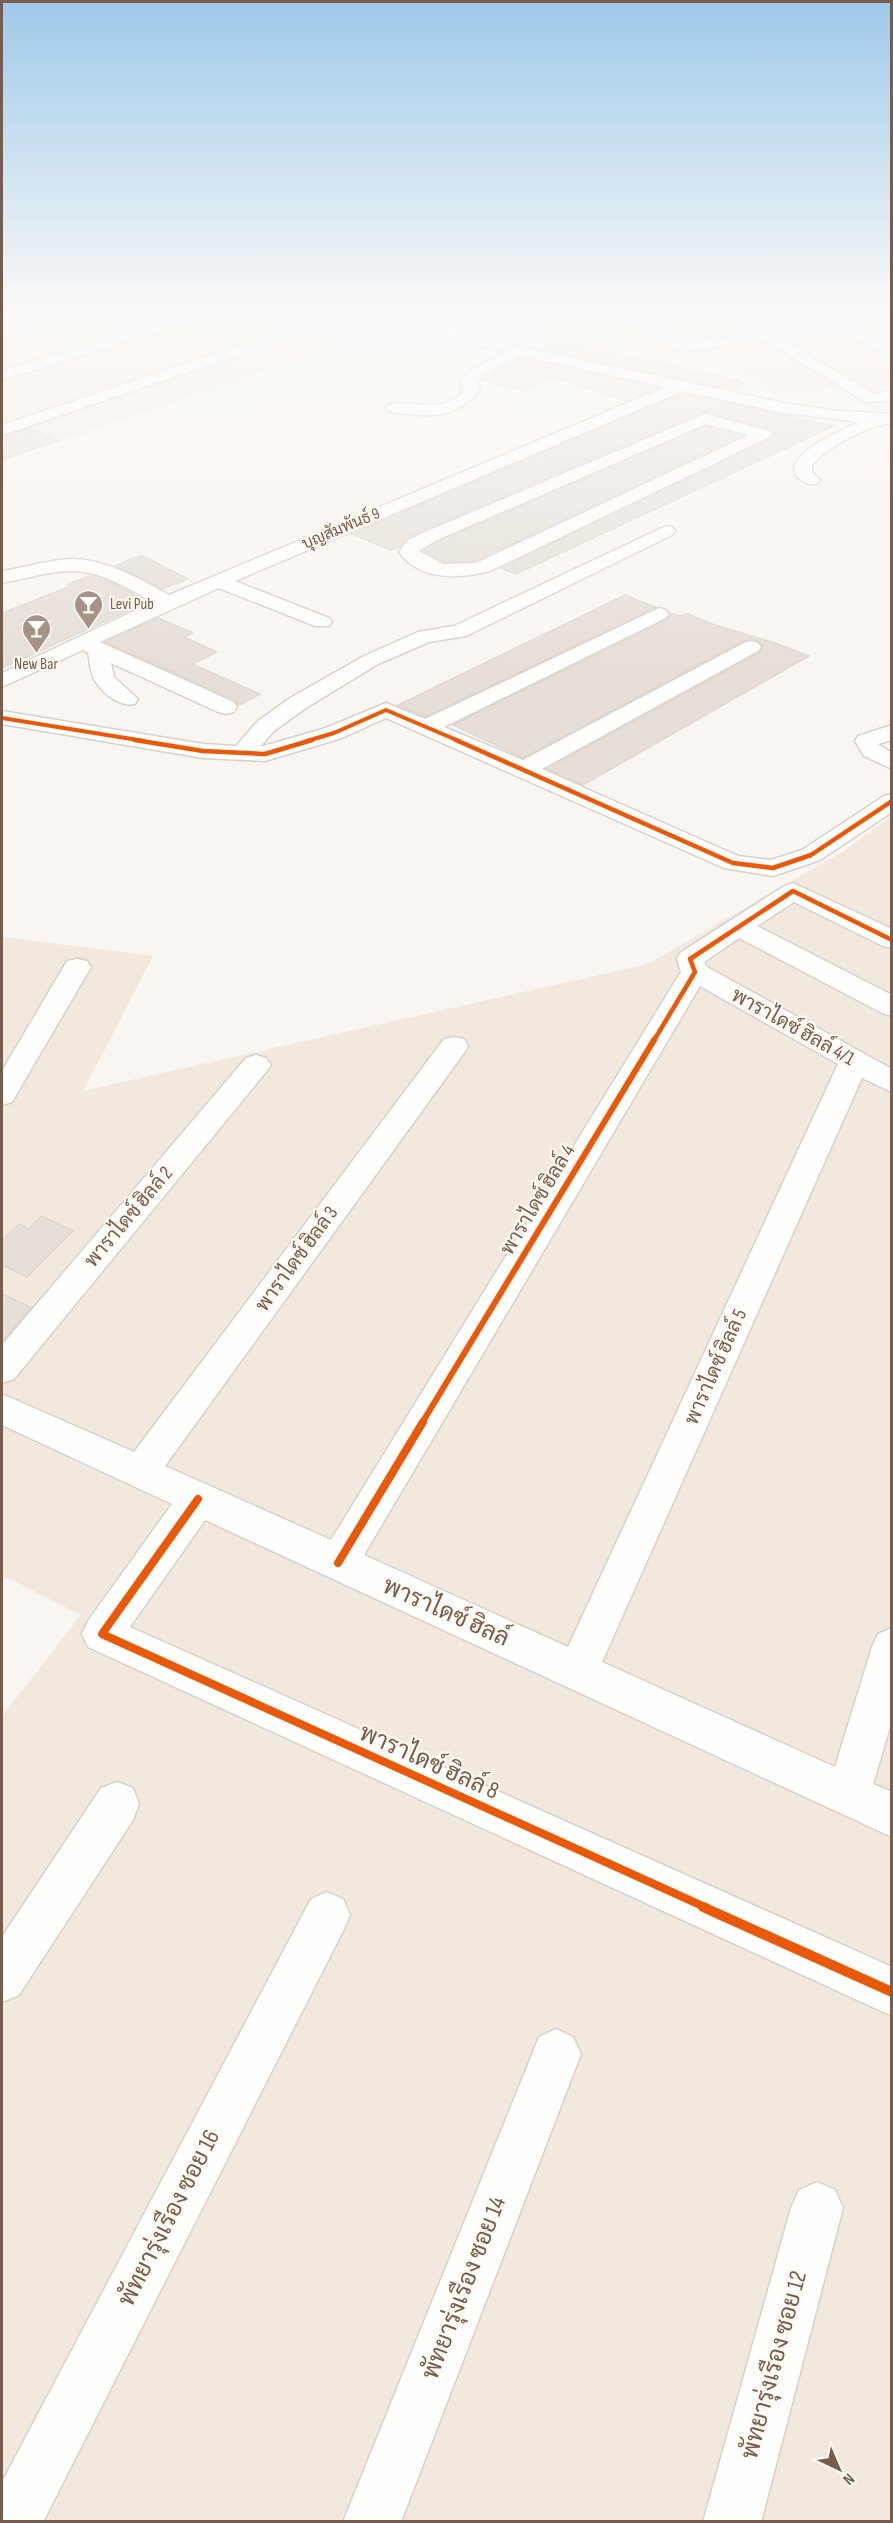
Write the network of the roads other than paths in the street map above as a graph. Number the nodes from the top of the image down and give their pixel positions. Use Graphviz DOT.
graph roads {
  1 [pos="563,436"];
  2 [pos="666,436"];
  3 [pos="760,436"];
  4 [pos="851,436"];
  5 [pos="811,480"];
  6 [pos="666,531"];
  7 [pos="2,577"];
  8 [pos="219,580"];
  9 [pos="168,602"];
  10 [pos="658,614"];
  11 [pos="322,622"];
  12 [pos="91,646"];
  13 [pos="751,648"];
  14 [pos="2,681"];
  15 [pos="347,693"];
  16 [pos="127,699"];
  17 [pos="226,707"];
  18 [pos="386,710"];
  19 [pos="2,718"];
  20 [pos="425,727"];
  21 [pos="891,732"];
  22 [pos="242,753"];
  23 [pos="891,762"];
  24 [pos="524,769"];
  25 [pos="891,801"];
  26 [pos="738,927"];
  27 [pos="891,940"];
  28 [pos="77,967"];
  29 [pos="695,972"];
  30 [pos="891,1007"];
  31 [pos="454,1046"];
  32 [pos="854,1062"];
  33 [pos="256,1065"];
  34 [pos="891,1082"];
  35 [pos="2,1095"];
  36 [pos="2,1369"];
  37 [pos="2,1409"];
  38 [pos="140,1472"];
  39 [pos="198,1499"];
  40 [pos="338,1563"];
  41 [pos="891,1647"];
  42 [pos="577,1672"];
  43 [pos="848,1795"];
  44 [pos="117,1804"];
  45 [pos="891,1815"];
  46 [pos="327,1916"];
  47 [pos="2,1978"];
  48 [pos="891,1992"];
  49 [pos="556,2054"];
  50 [pos="817,2208"];
  51 [pos="12,2522"];
  52 [pos="372,2522"];
  53 [pos="732,2522"];
  1 -- 8 [label="street, บุญสัมพันธ์ 9"];
  2 -- 3 [label="street"];
  4 -- 5 [label="street"];
  6 -- 15 [label="street"];
  7 -- 9 [label="street"];
  8 -- 9 [label="street, บุญสัมพันธ์ 9"];
  8 -- 11 [label="street"];
  9 -- 12 [label="street, บุญสัมพันธ์ 9"];
  10 -- 20 [label="street"];
  12 -- 14 [label="street, บุญสัมพันธ์ 9"];
  12 -- 16 [label="street"];
  12 -- 17 [label="street"];
  13 -- 24 [label="street"];
  15 -- 18 [label="street"];
  15 -- 22 [label="street"];
  18 -- 20 [label="street"];
  18 -- 22 [label="street"];
  19 -- 22 [label="street"];
  20 -- 24 [label="street"];
  21 -- 23 [label="street"];
  24 -- 25 [label="street"];
  26 -- 27 [label="street, พาราไดซ์ ฮิลล์ 4"];
  26 -- 29 [label="street, พาราไดซ์ ฮิลล์ 4"];
  26 -- 30 [label="street"];
  28 -- 35 [label="street"];
  29 -- 32 [label="street, พาราไดซ์ ฮิลล์ 4/1"];
  29 -- 40 [label="street, พาราไดซ์ ฮิลล์ 4"];
  31 -- 38 [label="street, พาราไดซ์ ฮิลล์ 3"];
  32 -- 34 [label="street, พาราไดซ์ ฮิลล์ 4/1"];
  32 -- 42 [label="street, พาราไดซ์ ฮิลล์ 5"];
  33 -- 36 [label="street, พาราไดซ์ ฮิลล์ 2"];
  37 -- 38 [label="street, พาราไดซ์ ฮิลล์"];
  38 -- 39 [label="street, พาราไดซ์ ฮิลล์"];
  39 -- 40 [label="street, พาราไดซ์ ฮิลล์"];
  39 -- 48 [label="street, พาราไดซ์ ฮิลล์ 8"];
  40 -- 42 [label="street, พาราไดซ์ ฮิลล์"];
  41 -- 43 [label="street"];
  42 -- 43 [label="street, พาราไดซ์ ฮิลล์"];
  43 -- 45 [label="street, พาราไดซ์ ฮิลล์"];
  44 -- 47 [label="street"];
  46 -- 51 [label="street, พัทยารุ่งเรือง ซอย 16"];
  49 -- 52 [label="street, พัทยารุ่งเรือง ซอย 14"];
  50 -- 53 [label="street, พัทยารุ่งเรือง ซอย 12"];
}
